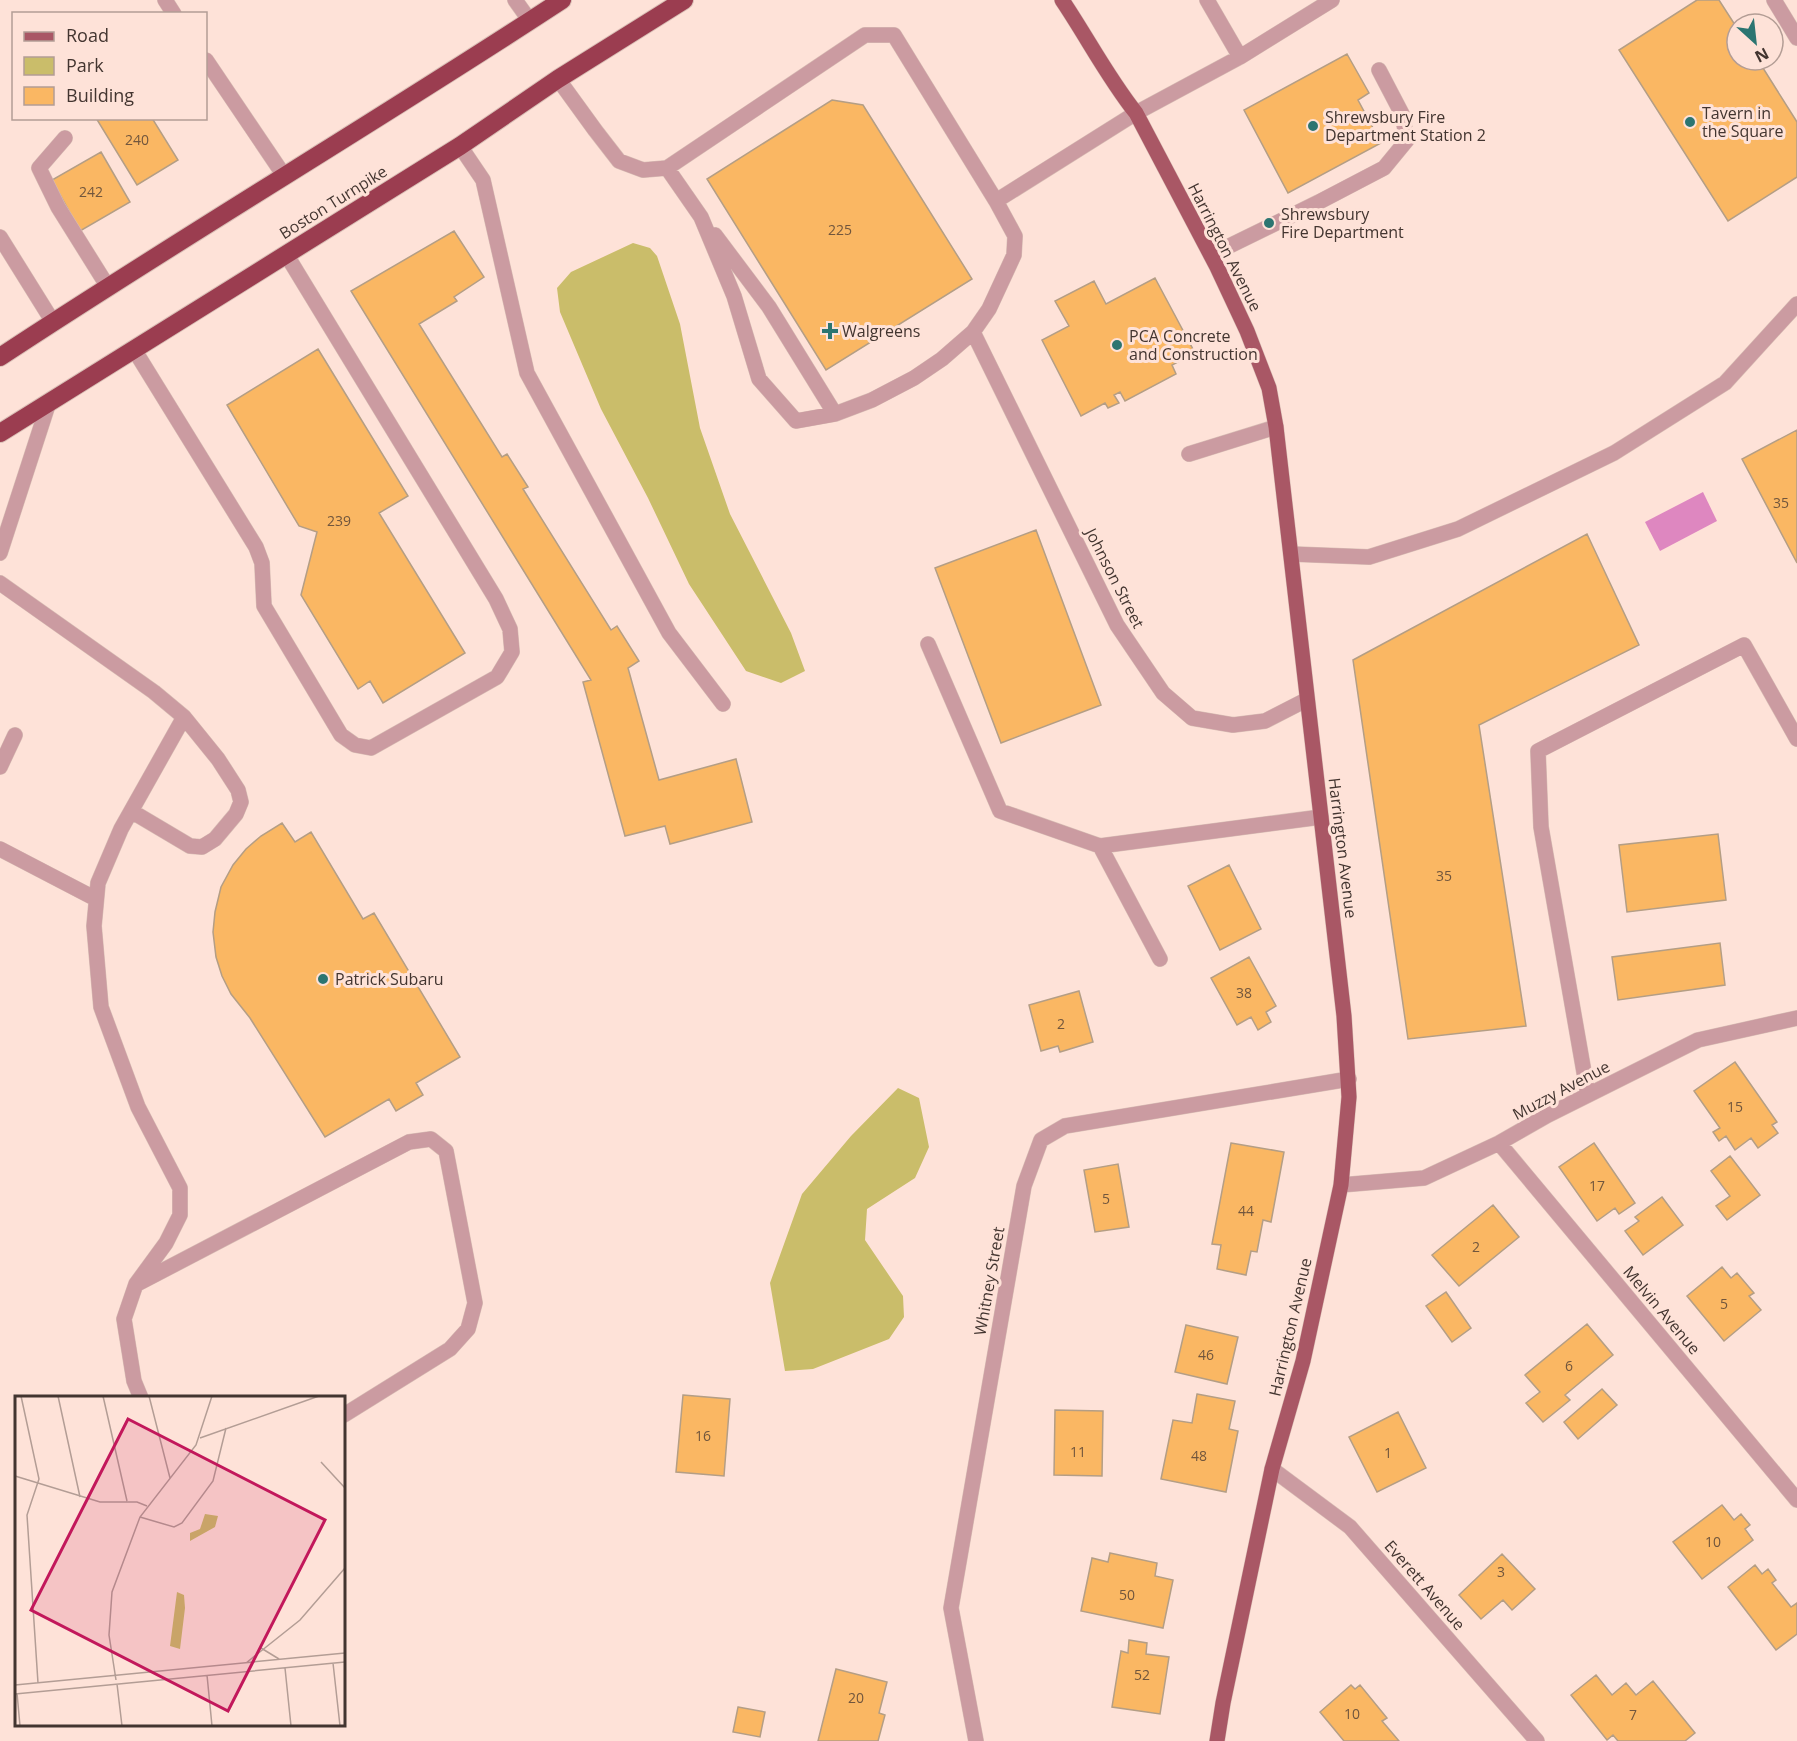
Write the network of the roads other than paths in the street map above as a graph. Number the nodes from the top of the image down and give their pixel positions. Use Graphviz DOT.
graph roads {
  1 [pos="515,0"];
  2 [pos="562,0"];
  3 [pos="684,0"];
  4 [pos="1062,0"];
  5 [pos="1207,0"];
  6 [pos="1332,0"];
  7 [pos="1774,0"];
  8 [pos="530,21"];
  9 [pos="1797,38"];
  10 [pos="1240,57"];
  11 [pos="207,61"];
  12 [pos="1379,70"];
  13 [pos="558,80"];
  14 [pos="1136,113"];
  15 [pos="65,138"];
  16 [pos="460,146"];
  17 [pos="667,168"];
  18 [pos="285,177"];
  19 [pos="996,201"];
  20 [pos="701,217"];
  21 [pos="0,237"];
  22 [pos="286,254"];
  23 [pos="5,255"];
  24 [pos="1211,255"];
  25 [pos="108,287"];
  26 [pos="1797,304"];
  27 [pos="53,322"];
  28 [pos="974,332"];
  29 [pos="135,351"];
  30 [pos="0,357"];
  31 [pos="49,402"];
  32 [pos="835,414"];
  33 [pos="1276,427"];
  34 [pos="0,433"];
  35 [pos="1189,454"];
  36 [pos="0,554"];
  37 [pos="1291,554"];
  38 [pos="0,583"];
  39 [pos="928,644"];
  40 [pos="1306,700"];
  41 [pos="723,704"];
  42 [pos="184,717"];
  43 [pos="15,735"];
  44 [pos="1797,739"];
  45 [pos="0,767"];
  46 [pos="131,811"];
  47 [pos="1321,817"];
  48 [pos="1100,846"];
  49 [pos="0,849"];
  50 [pos="96,899"];
  51 [pos="1160,959"];
  52 [pos="1797,1018"];
  53 [pos="1349,1078"];
  54 [pos="1588,1095"];
  55 [pos="1499,1143"];
  56 [pos="1341,1185"];
  57 [pos="136,1284"];
  58 [pos="140,1396"];
  59 [pos="345,1414"];
  60 [pos="1272,1469"];
  61 [pos="1797,1500"];
  62 [pos="976,1741"];
  63 [pos="1217,1741"];
  64 [pos="1537,1741"];
  1 -- 8 [label="street"];
  2 -- 8 [label="highway"];
  3 -- 13 [label="highway, Boston Turnpike"];
  4 -- 14 [label="main road, Harrington Avenue"];
  5 -- 10 [label="street"];
  6 -- 10 [label="street"];
  7 -- 9 [label="street"];
  8 -- 18 [label="highway"];
  10 -- 14 [label="street"];
  11 -- 18 [label="street"];
  12 -- 24 [label="street"];
  13 -- 16 [label="highway, Boston Turnpike"];
  13 -- 17 [label="street"];
  14 -- 19 [label="street"];
  14 -- 24 [label="main road, Harrington Avenue"];
  15 -- 25 [label="street"];
  16 -- 22 [label="highway, Boston Turnpike"];
  16 -- 41 [label="street"];
  17 -- 19 [label="street"];
  17 -- 20 [label="street"];
  18 -- 25 [label="highway"];
  19 -- 28 [label="street"];
  20 -- 32 [label="street"];
  20 -- 32 [label="street"];
  21 -- 23 [label="street"];
  22 -- 29 [label="highway, Boston Turnpike"];
  22 -- 29 [label="street"];
  23 -- 27 [label="street"];
  24 -- 33 [label="main road, Harrington Avenue"];
  25 -- 27 [label="highway"];
  26 -- 37 [label="street"];
  27 -- 30 [label="highway"];
  28 -- 32 [label="street"];
  28 -- 40 [label="street, Johnson Street"];
  29 -- 31 [label="highway, Boston Turnpike"];
  31 -- 34 [label="highway, Boston Turnpike"];
  31 -- 36 [label="street"];
  33 -- 35 [label="street"];
  33 -- 37 [label="main road, Harrington Avenue"];
  37 -- 40 [label="main road, Harrington Avenue"];
  38 -- 42 [label="street"];
  39 -- 48 [label="street"];
  40 -- 47 [label="main road, Harrington Avenue"];
  42 -- 46 [label="street"];
  42 -- 46 [label="street"];
  43 -- 45 [label="street"];
  44 -- 54 [label="street"];
  46 -- 50 [label="street"];
  47 -- 48 [label="street"];
  47 -- 53 [label="main road, Harrington Avenue"];
  48 -- 51 [label="street"];
  49 -- 50 [label="street"];
  50 -- 57 [label="street"];
  52 -- 54 [label="street, Muzzy Avenue"];
  53 -- 56 [label="main road, Harrington Avenue"];
  53 -- 62 [label="street, Whitney Street"];
  54 -- 55 [label="street, Muzzy Avenue"];
  55 -- 56 [label="street, Muzzy Avenue"];
  55 -- 61 [label="street, Melvin Avenue"];
  56 -- 60 [label="main road, Harrington Avenue"];
  57 -- 58 [label="street"];
  57 -- 59 [label="street"];
  60 -- 63 [label="main road, Harrington Avenue"];
  60 -- 64 [label="street, Everett Avenue"];
}
